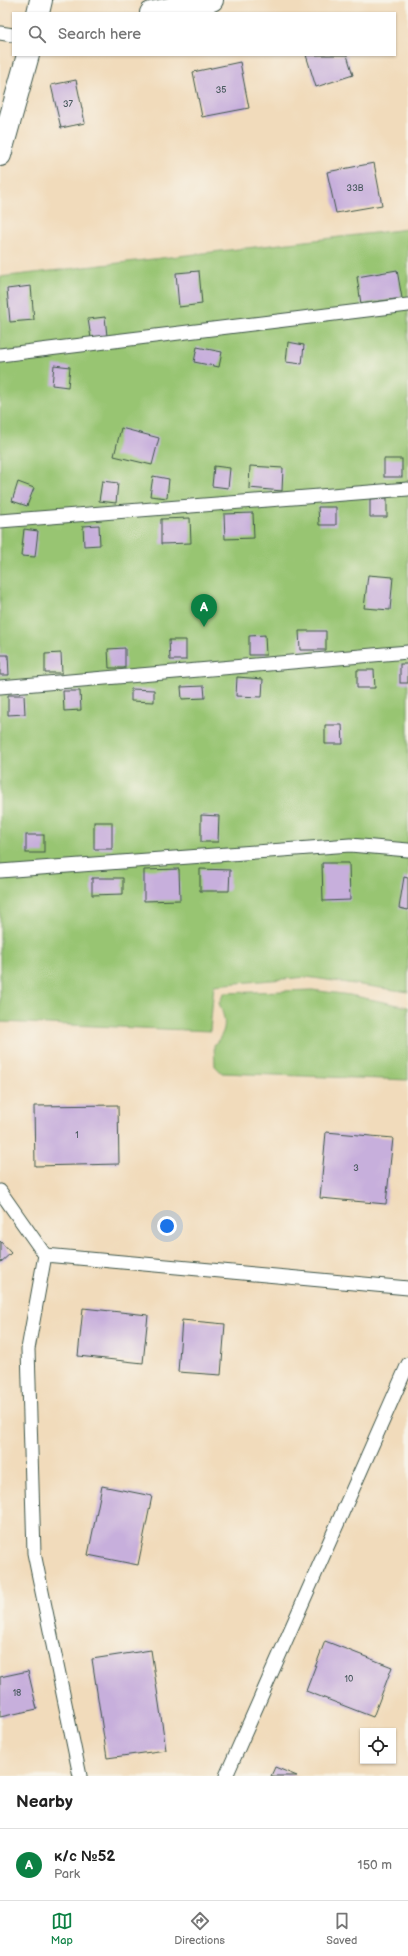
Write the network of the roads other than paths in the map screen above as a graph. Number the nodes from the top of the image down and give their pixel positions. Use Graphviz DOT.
graph roads {
  1 [pos="41,0"];
  2 [pos="212,0"];
  3 [pos="38,12"];
  4 [pos="156,12"];
  5 [pos="0,33"];
  6 [pos="12,36"];
  7 [pos="28,56"];
  8 [pos="0,155"];
  9 [pos="408,305"];
  10 [pos="0,355"];
  11 [pos="408,489"];
  12 [pos="0,521"];
  13 [pos="408,652"];
  14 [pos="0,687"];
  15 [pos="408,850"];
  16 [pos="0,871"];
  17 [pos="0,1191"];
  18 [pos="45,1255"];
  19 [pos="408,1288"];
  20 [pos="408,1364"];
  21 [pos="80,1776"];
  22 [pos="226,1776"];
  1 -- 3 [label="street"];
  2 -- 4 [label="street"];
  5 -- 6 [label="lane"];
  7 -- 8 [label="street"];
  9 -- 10 [label="lane"];
  11 -- 12 [label="lane"];
  13 -- 14 [label="lane"];
  15 -- 16 [label="lane"];
  17 -- 18 [label="lane"];
  18 -- 19 [label="lane"];
  18 -- 21 [label="lane"];
  20 -- 22 [label="lane"];
}
